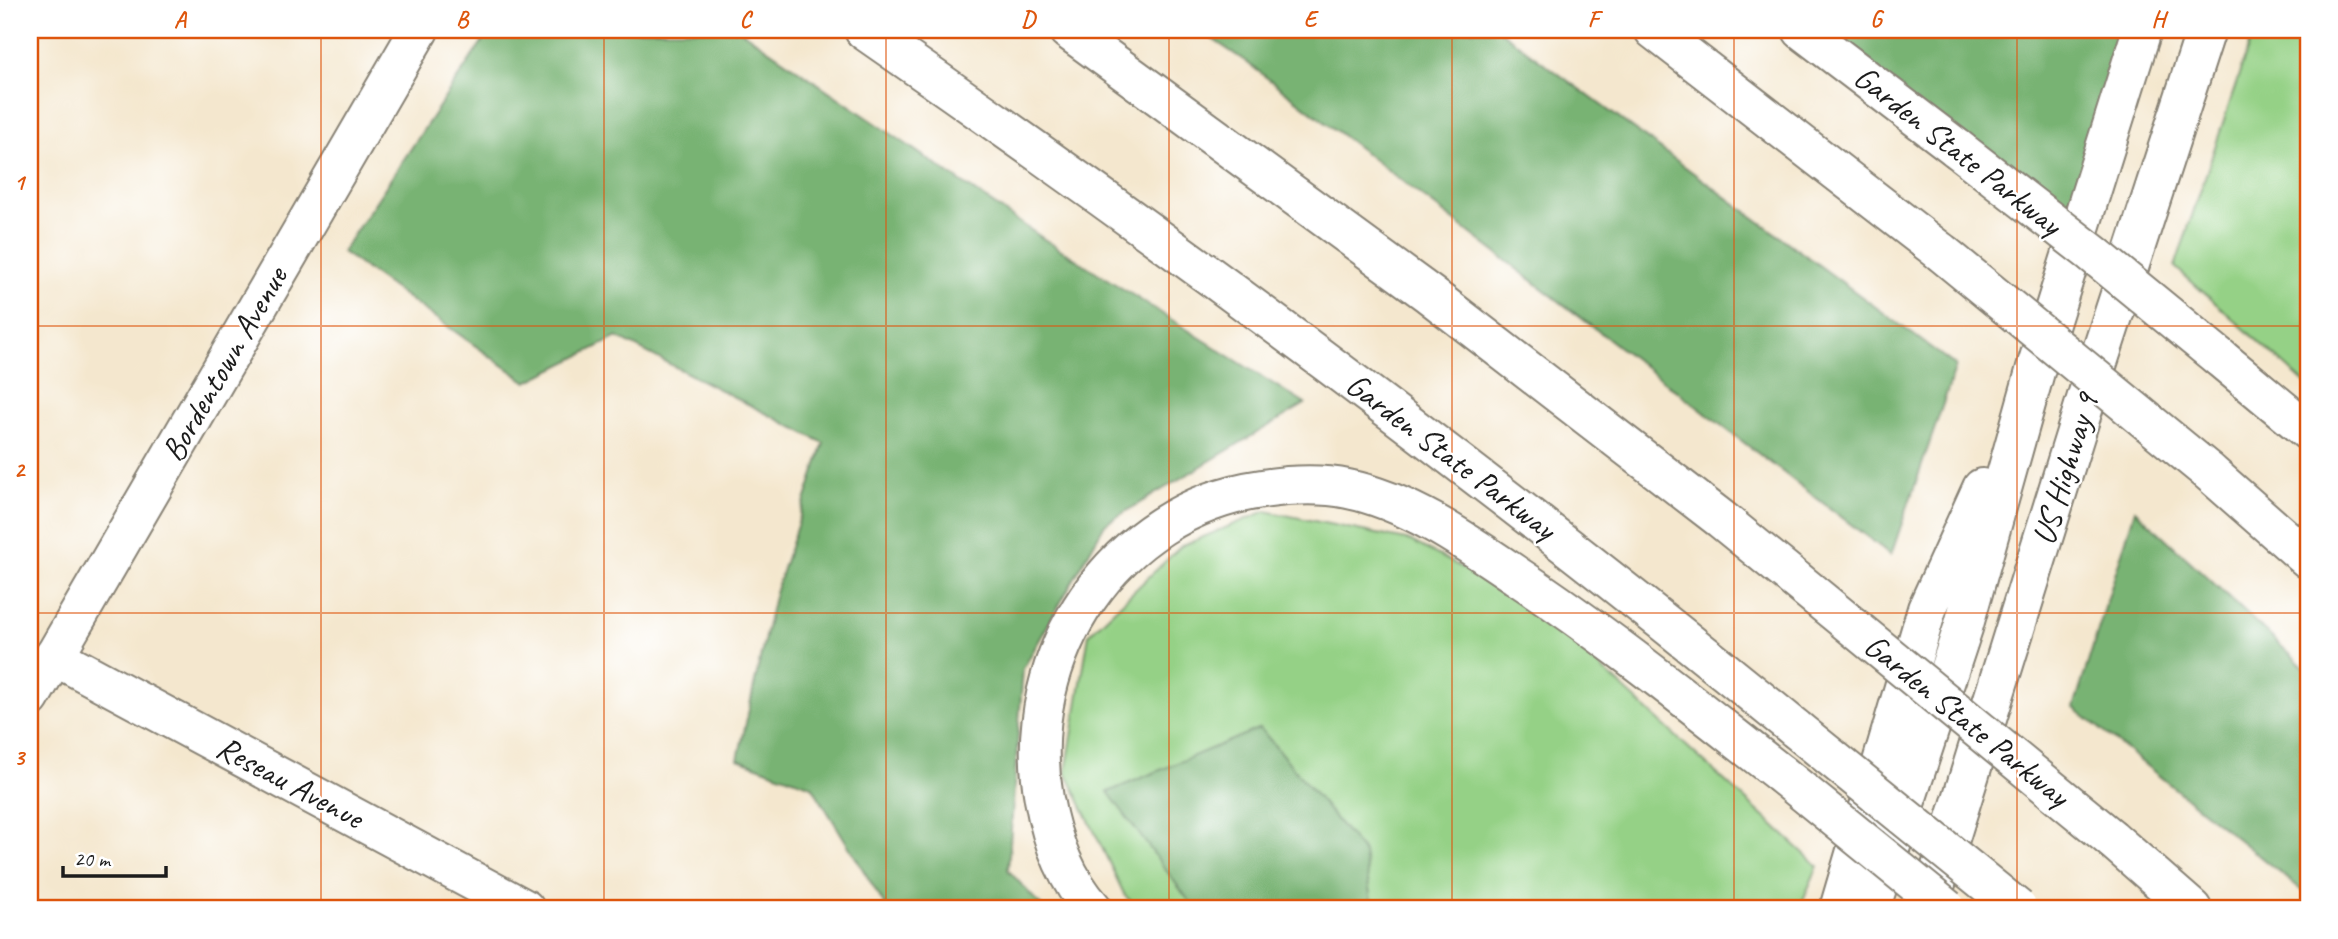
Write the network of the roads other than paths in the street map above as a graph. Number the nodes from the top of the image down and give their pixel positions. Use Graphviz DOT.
graph roads {
  1 [pos="419,30"];
  2 [pos="864,30"];
  3 [pos="1068,30"];
  4 [pos="1654,30"];
  5 [pos="1802,30"];
  6 [pos="2142,30"];
  7 [pos="2206,30"];
  8 [pos="2036,368"];
  9 [pos="2308,430"];
  10 [pos="2308,559"];
  11 [pos="54,656"];
  12 [pos="30,698"];
  13 [pos="525,909"];
  14 [pos="1093,909"];
  15 [pos="1839,909"];
  16 [pos="1870,909"];
  17 [pos="1928,909"];
  18 [pos="1947,909"];
  19 [pos="2018,909"];
  20 [pos="2192,909"];
  1 -- 11 [label="main road, Bordentown Avenue"];
  2 -- 19 [label="main road, Garden State Parkway, bridge"];
  3 -- 20 [label="main road, Garden State Parkway, bridge"];
  4 -- 10 [label="main road, bridge"];
  5 -- 9 [label="main road, Garden State Parkway, bridge"];
  6 -- 8 [label="main road, US Highway 9"];
  7 -- 17 [label="main road, US Highway 9"];
  8 -- 15 [label="main road"];
  8 -- 16 [label="main road, US Highway 9"];
  11 -- 12 [label="main road, Bordentown Avenue"];
  11 -- 13 [label="main road, Reseau Avenue"];
  14 -- 18 [label="main road, bridge"];
}
